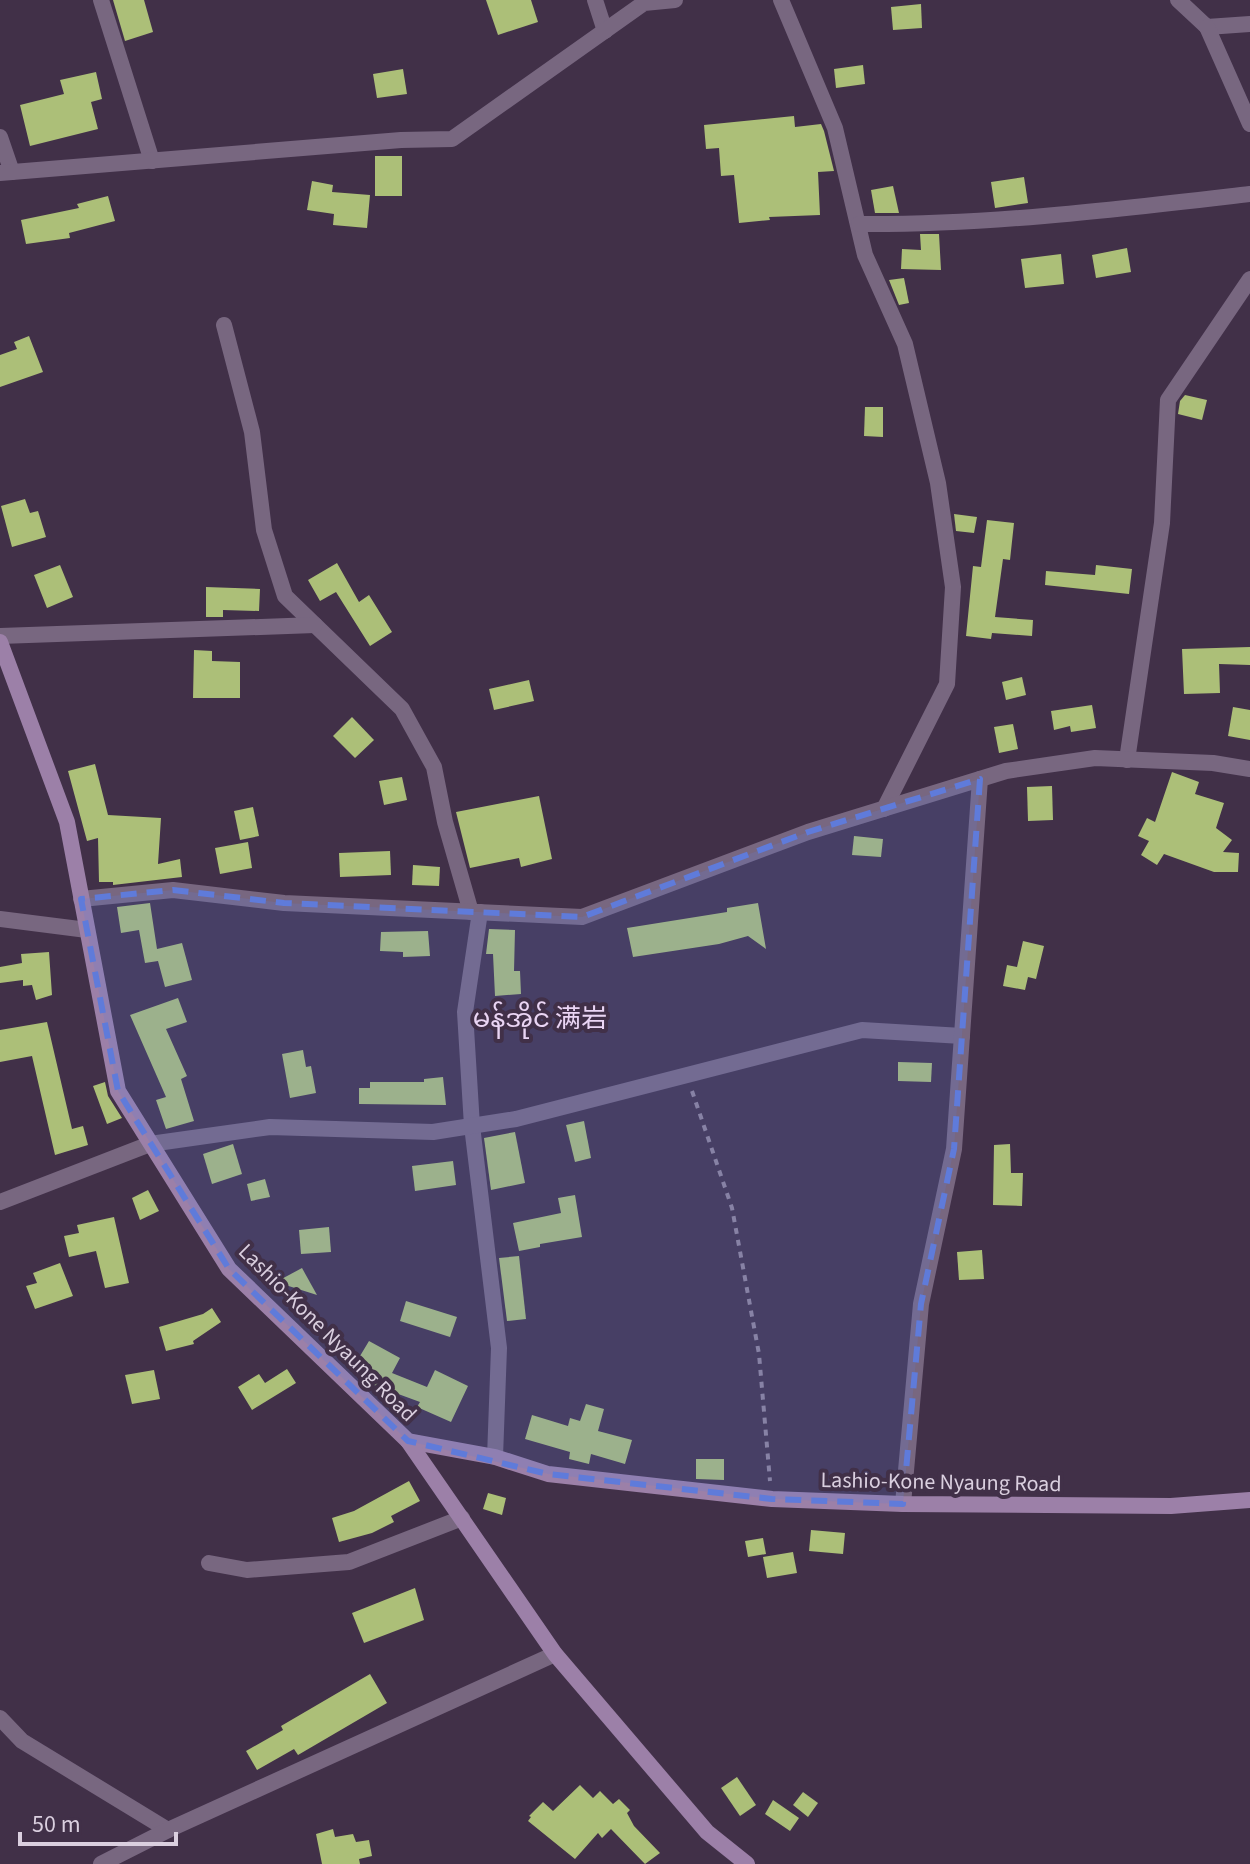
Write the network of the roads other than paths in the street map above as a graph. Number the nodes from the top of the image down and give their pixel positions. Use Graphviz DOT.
graph roads {
  1 [pos="101,0"];
  2 [pos="595,0"];
  3 [pos="675,0"];
  4 [pos="781,0"];
  5 [pos="1178,0"];
  6 [pos="1250,24"];
  7 [pos="1207,27"];
  8 [pos="605,31"];
  9 [pos="1250,124"];
  10 [pos="0,137"];
  11 [pos="152,161"];
  12 [pos="6,172"];
  13 [pos="1250,194"];
  14 [pos="859,224"];
  15 [pos="1250,279"];
  16 [pos="224,325"];
  17 [pos="315,625"];
  18 [pos="0,639"];
  19 [pos="1127,760"];
  20 [pos="1250,769"];
  21 [pos="980,779"];
  22 [pos="884,809"];
  23 [pos="81,899"];
  24 [pos="475,912"];
  25 [pos="0,919"];
  26 [pos="87,930"];
  27 [pos="962,1036"];
  28 [pos="472,1126"];
  29 [pos="150,1144"];
  30 [pos="0,1202"];
  31 [pos="408,1441"];
  32 [pos="495,1457"];
  33 [pos="1250,1500"];
  34 [pos="903,1504"];
  35 [pos="462,1518"];
  36 [pos="209,1563"];
  37 [pos="555,1654"];
  38 [pos="0,1718"];
  39 [pos="168,1830"];
  40 [pos="106,1863"];
  41 [pos="747,1864"];
  1 -- 11 [label="street"];
  2 -- 8 [label="street"];
  3 -- 8 [label="street"];
  4 -- 14 [label="street"];
  5 -- 7 [label="street"];
  6 -- 7 [label="street"];
  7 -- 9 [label="street"];
  8 -- 11 [label="street"];
  10 -- 12 [label="street"];
  11 -- 12 [label="street"];
  13 -- 14 [label="street"];
  14 -- 22 [label="street"];
  15 -- 19 [label="street"];
  16 -- 17 [label="street"];
  17 -- 18 [label="street"];
  17 -- 24 [label="street"];
  18 -- 23 [label="main road, Lashio-Kone Nyaung Road"];
  19 -- 20 [label="street"];
  19 -- 21 [label="street"];
  21 -- 22 [label="street"];
  21 -- 27 [label="street"];
  22 -- 24 [label="street"];
  23 -- 24 [label="street"];
  23 -- 26 [label="main road, Lashio-Kone Nyaung Road"];
  24 -- 28 [label="street"];
  25 -- 26 [label="street"];
  26 -- 29 [label="main road, Lashio-Kone Nyaung Road"];
  27 -- 28 [label="street"];
  27 -- 34 [label="street"];
  28 -- 29 [label="street"];
  28 -- 32 [label="street"];
  29 -- 30 [label="street"];
  29 -- 31 [label="main road, Lashio-Kone Nyaung Road"];
  31 -- 32 [label="main road, Lashio-Kone Nyaung Road"];
  31 -- 35 [label="main road"];
  32 -- 34 [label="main road, Lashio-Kone Nyaung Road"];
  33 -- 34 [label="main road, Lashio-Kone Nyaung Road"];
  35 -- 36 [label="street"];
  35 -- 37 [label="main road"];
  37 -- 39 [label="street"];
  37 -- 41 [label="main road"];
  38 -- 39 [label="street"];
  39 -- 40 [label="street"];
}
